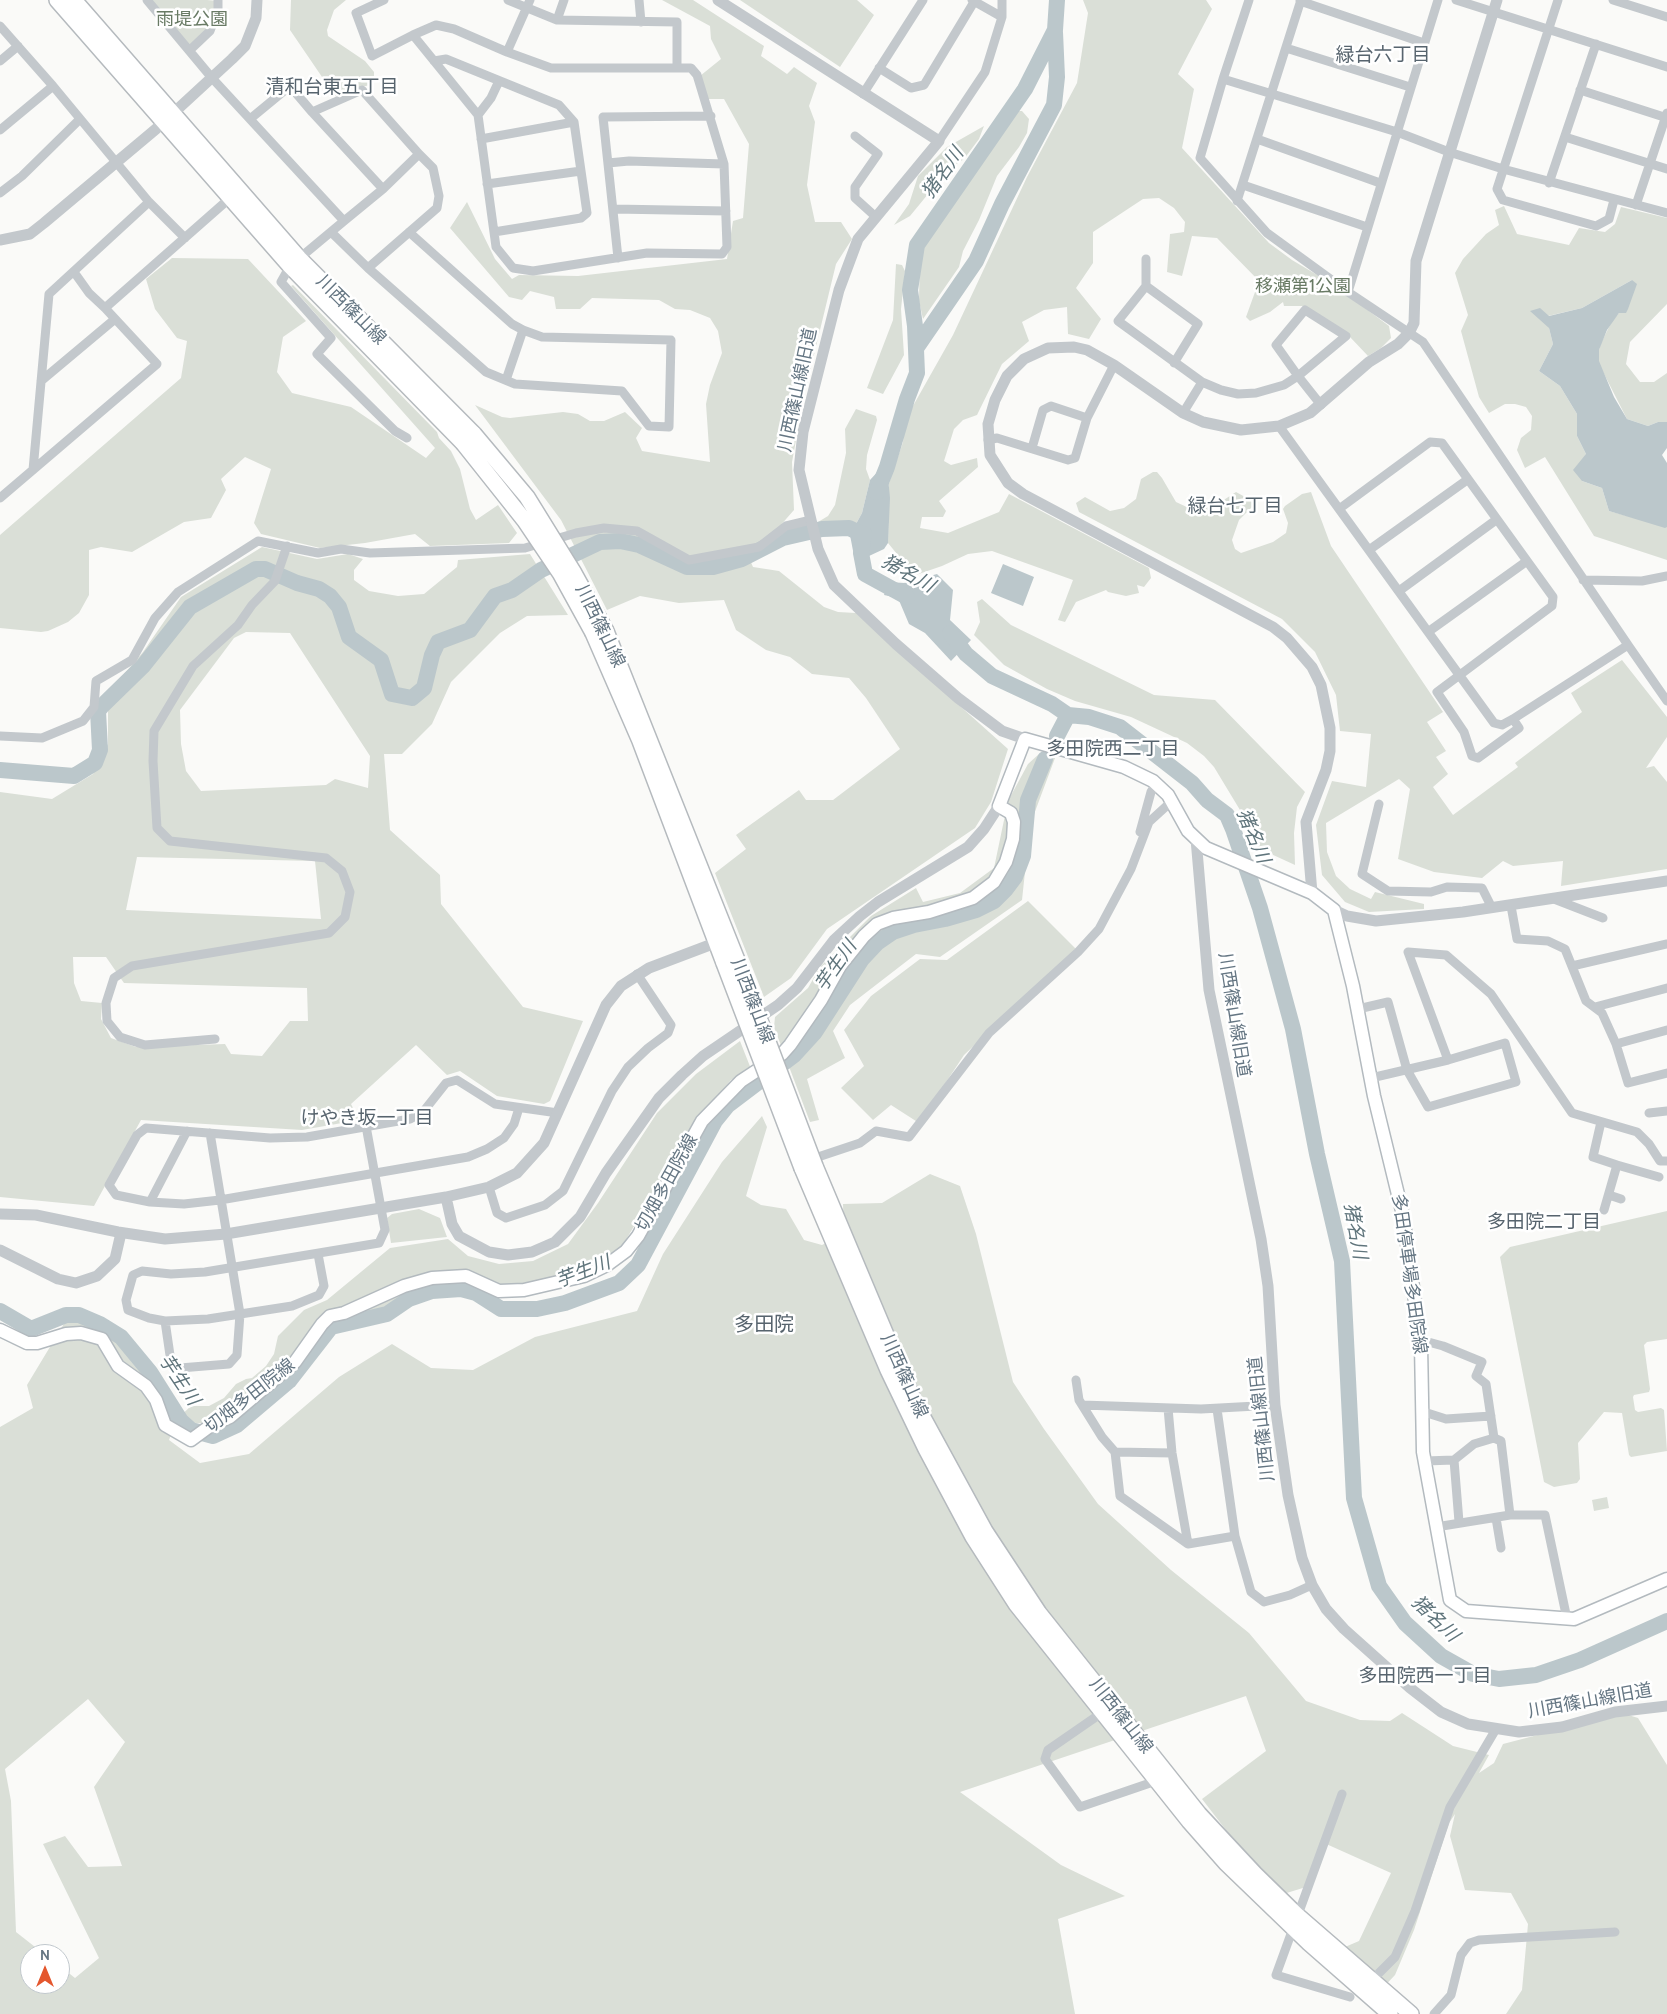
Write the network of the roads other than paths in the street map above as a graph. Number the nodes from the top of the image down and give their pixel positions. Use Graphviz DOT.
graph roads {
  1 [pos="57,0"];
  2 [pos="74,0"];
  3 [pos="147,0"];
  4 [pos="215,0"];
  5 [pos="256,0"];
  6 [pos="384,0"];
  7 [pos="508,0"];
  8 [pos="564,0"];
  9 [pos="639,0"];
  10 [pos="718,0"];
  11 [pos="923,0"];
  12 [pos="1002,0"];
  13 [pos="1249,0"];
  14 [pos="1438,0"];
  15 [pos="1456,0"];
  16 [pos="1498,0"];
  17 [pos="1558,0"];
  18 [pos="1613,0"];
  19 [pos="973,1"];
  20 [pos="1300,1"];
  21 [pos="528,4"];
  22 [pos="1494,13"];
  23 [pos="1002,17"];
  24 [pos="1667,17"];
  25 [pos="557,20"];
  26 [pos="641,22"];
  27 [pos="0,26"];
  28 [pos="1550,29"];
  29 [pos="413,34"];
  30 [pos="1424,43"];
  31 [pos="1596,44"];
  32 [pos="18,46"];
  33 [pos="1286,48"];
  34 [pos="190,50"];
  35 [pos="507,52"];
  36 [pos="0,61"];
  37 [pos="434,61"];
  38 [pos="1667,67"];
  39 [pos="677,68"];
  40 [pos="879,68"];
  41 [pos="212,78"];
  42 [pos="1223,79"];
  43 [pos="499,81"];
  44 [pos="53,86"];
  45 [pos="1410,87"];
  46 [pos="1580,90"];
  47 [pos="863,94"];
  48 [pos="1270,95"];
  49 [pos="312,112"];
  50 [pos="478,115"];
  51 [pos="710,116"];
  52 [pos="1666,116"];
  53 [pos="168,118"];
  54 [pos="250,119"];
  55 [pos="79,120"];
  56 [pos="574,122"];
  57 [pos="0,130"];
  58 [pos="1398,132"];
  59 [pos="855,136"];
  60 [pos="1565,137"];
  61 [pos="1257,139"];
  62 [pos="481,140"];
  63 [pos="939,141"];
  64 [pos="1449,152"];
  65 [pos="419,154"];
  66 [pos="116,162"];
  67 [pos="608,163"];
  68 [pos="1650,163"];
  69 [pos="724,164"];
  70 [pos="1503,169"];
  71 [pos="1667,169"];
  72 [pos="581,171"];
  73 [pos="1380,183"];
  74 [pos="1549,183"];
  75 [pos="487,184"];
  76 [pos="1242,185"];
  77 [pos="383,189"];
  78 [pos="0,193"];
  79 [pos="230,198"];
  80 [pos="1614,200"];
  81 [pos="1238,201"];
  82 [pos="150,202"];
  83 [pos="1636,206"];
  84 [pos="614,209"];
  85 [pos="726,211"];
  86 [pos="1667,213"];
  87 [pos="876,217"];
  88 [pos="344,221"];
  89 [pos="1367,227"];
  90 [pos="331,232"];
  91 [pos="409,232"];
  92 [pos="494,232"];
  93 [pos="185,238"];
  94 [pos="0,240"];
  95 [pos="618,258"];
  96 [pos="1146,259"];
  97 [pos="294,262"];
  98 [pos="368,268"];
  99 [pos="74,272"];
  100 [pos="1146,286"];
  101 [pos="1348,292"];
  102 [pos="105,308"];
  103 [pos="115,319"];
  104 [pos="522,330"];
  105 [pos="1410,332"];
  106 [pos="1174,363"];
  107 [pos="1114,366"];
  108 [pos="1298,376"];
  109 [pos="506,380"];
  110 [pos="41,381"];
  111 [pos="1202,382"];
  112 [pos="1321,405"];
  113 [pos="1183,413"];
  114 [pos="1087,418"];
  115 [pos="1280,426"];
  116 [pos="407,438"];
  117 [pos="988,440"];
  118 [pos="1032,448"];
  119 [pos="34,470"];
  120 [pos="1467,480"];
  121 [pos="0,498"];
  122 [pos="1339,509"];
  123 [pos="1496,520"];
  124 [pos="812,527"];
  125 [pos="286,549"];
  126 [pos="1369,550"];
  127 [pos="1527,561"];
  128 [pos="1667,576"];
  129 [pos="1583,580"];
  130 [pos="1399,591"];
  131 [pos="1428,632"];
  132 [pos="1628,645"];
  133 [pos="1459,674"];
  134 [pos="1667,701"];
  135 [pos="1513,719"];
  136 [pos="0,736"];
  137 [pos="1025,739"];
  138 [pos="1156,784"];
  139 [pos="1172,801"];
  140 [pos="1379,804"];
  141 [pos="999,806"];
  142 [pos="1196,839"];
  143 [pos="1131,868"];
  144 [pos="1667,881"];
  145 [pos="1312,893"];
  146 [pos="1554,899"];
  147 [pos="1511,906"];
  148 [pos="1492,908"];
  149 [pos="1334,910"];
  150 [pos="1603,918"];
  151 [pos="722,941"];
  152 [pos="1667,944"];
  153 [pos="1572,966"];
  154 [pos="637,974"];
  155 [pos="1667,988"];
  156 [pos="1594,1007"];
  157 [pos="1358,1009"];
  158 [pos="1667,1030"];
  159 [pos="215,1039"];
  160 [pos="1616,1044"];
  161 [pos="1448,1060"];
  162 [pos="1407,1070"];
  163 [pos="1667,1073"];
  164 [pos="1371,1078"];
  165 [pos="519,1108"];
  166 [pos="1667,1111"];
  167 [pos="558,1114"];
  168 [pos="1649,1114"];
  169 [pos="1602,1122"];
  170 [pos="366,1126"];
  171 [pos="186,1131"];
  172 [pos="210,1133"];
  173 [pos="1667,1161"];
  174 [pos="809,1164"];
  175 [pos="1617,1165"];
  176 [pos="375,1172"];
  177 [pos="1659,1178"];
  178 [pos="489,1187"];
  179 [pos="1609,1195"];
  180 [pos="446,1197"];
  181 [pos="1621,1199"];
  182 [pos="220,1200"];
  183 [pos="150,1202"];
  184 [pos="381,1207"];
  185 [pos="1604,1210"];
  186 [pos="0,1214"];
  187 [pos="121,1232"];
  188 [pos="226,1234"];
  189 [pos="0,1250"];
  190 [pos="318,1254"];
  191 [pos="232,1268"];
  192 [pos="240,1314"];
  193 [pos="165,1321"];
  194 [pos="0,1330"];
  195 [pos="1421,1340"];
  196 [pos="1076,1380"];
  197 [pos="1082,1405"];
  198 [pos="1275,1405"];
  199 [pos="1168,1408"];
  200 [pos="1217,1409"];
  201 [pos="1421,1411"];
  202 [pos="1491,1416"];
  203 [pos="1494,1438"];
  204 [pos="1115,1452"];
  205 [pos="1172,1453"];
  206 [pos="1454,1460"];
  207 [pos="1425,1461"];
  208 [pos="1510,1515"];
  209 [pos="1496,1518"];
  210 [pos="1459,1522"];
  211 [pos="1436,1527"];
  212 [pos="1235,1536"];
  213 [pos="1188,1544"];
  214 [pos="1501,1548"];
  215 [pos="1667,1579"];
  216 [pos="1312,1585"];
  217 [pos="1567,1619"];
  218 [pos="1667,1706"];
  219 [pos="1103,1712"];
  220 [pos="1496,1729"];
  221 [pos="1156,1781"];
  222 [pos="1342,1794"];
  223 [pos="1296,1922"];
  224 [pos="1615,1932"];
  225 [pos="1379,1973"];
  226 [pos="1350,1997"];
  227 [pos="1390,2014"];
  228 [pos="1410,2014"];
  229 [pos="1434,2014"];
  1 -- 53 [label="main road, 川西篠山線"];
  2 -- 53 [label="main road, 川西篠山線"];
  3 -- 34 [label="street"];
  4 -- 34 [label="street"];
  5 -- 41 [label="street"];
  6 -- 29 [label="street"];
  7 -- 21 [label="street"];
  8 -- 25 [label="street"];
  9 -- 26 [label="street"];
  10 -- 47 [label="street"];
  11 -- 40 [label="street"];
  12 -- 23 [label="street, 川西篠山線旧道"];
  13 -- 42 [label="street"];
  14 -- 30 [label="street"];
  15 -- 22 [label="street"];
  16 -- 22 [label="street"];
  17 -- 28 [label="street"];
  18 -- 24 [label="street"];
  19 -- 23 [label="street"];
  19 -- 40 [label="street"];
  20 -- 30 [label="street"];
  20 -- 33 [label="street"];
  21 -- 25 [label="street"];
  21 -- 35 [label="street"];
  22 -- 28 [label="street"];
  22 -- 64 [label="street"];
  23 -- 63 [label="street, 川西篠山線旧道"];
  25 -- 26 [label="street"];
  26 -- 39 [label="street"];
  27 -- 32 [label="street"];
  28 -- 31 [label="street"];
  28 -- 70 [label="street"];
  29 -- 35 [label="street"];
  29 -- 37 [label="street"];
  30 -- 45 [label="street"];
  31 -- 38 [label="street"];
  31 -- 46 [label="street"];
  32 -- 36 [label="street"];
  32 -- 44 [label="street"];
  33 -- 45 [label="street"];
  33 -- 48 [label="street"];
  34 -- 41 [label="street"];
  35 -- 39 [label="street"];
  37 -- 43 [label="street"];
  37 -- 50 [label="street"];
  39 -- 51 [label="street"];
  40 -- 47 [label="street"];
  41 -- 53 [label="street"];
  41 -- 54 [label="street"];
  42 -- 48 [label="street"];
  42 -- 81 [label="street"];
  43 -- 50 [label="street"];
  43 -- 56 [label="street"];
  44 -- 55 [label="street"];
  44 -- 57 [label="street"];
  45 -- 58 [label="street"];
  46 -- 52 [label="street"];
  46 -- 60 [label="street"];
  47 -- 63 [label="street"];
  48 -- 58 [label="street"];
  48 -- 61 [label="street"];
  49 -- 54 [label="street"];
  49 -- 65 [label="street"];
  49 -- 77 [label="street"];
  50 -- 62 [label="street"];
  51 -- 67 [label="street"];
  51 -- 69 [label="street"];
  52 -- 68 [label="street"];
  53 -- 66 [label="street"];
  53 -- 79 [label="main road, 川西篠山線"];
  53 -- 97 [label="main road, 川西篠山線"];
  54 -- 88 [label="street"];
  55 -- 66 [label="street"];
  55 -- 78 [label="street"];
  56 -- 62 [label="street"];
  56 -- 72 [label="street"];
  58 -- 64 [label="street"];
  58 -- 73 [label="street"];
  59 -- 87 [label="street"];
  60 -- 68 [label="street"];
  60 -- 74 [label="street"];
  61 -- 73 [label="street"];
  61 -- 76 [label="street"];
  62 -- 75 [label="street"];
  63 -- 87 [label="street, 川西篠山線旧道"];
  64 -- 70 [label="street"];
  64 -- 105 [label="street"];
  65 -- 77 [label="street"];
  65 -- 91 [label="street"];
  66 -- 82 [label="street"];
  66 -- 94 [label="street"];
  67 -- 69 [label="street"];
  67 -- 84 [label="street"];
  68 -- 71 [label="street"];
  68 -- 83 [label="street"];
  69 -- 85 [label="street"];
  70 -- 74 [label="street"];
  70 -- 80 [label="street"];
  72 -- 75 [label="street"];
  72 -- 92 [label="street"];
  73 -- 89 [label="street"];
  74 -- 80 [label="street"];
  75 -- 92 [label="street"];
  76 -- 81 [label="street"];
  76 -- 89 [label="street"];
  77 -- 88 [label="street"];
  79 -- 93 [label="street"];
  79 -- 97 [label="main road, 川西篠山線"];
  80 -- 83 [label="street"];
  81 -- 101 [label="street"];
  82 -- 93 [label="street"];
  82 -- 99 [label="street"];
  83 -- 86 [label="street"];
  84 -- 85 [label="street"];
  84 -- 95 [label="street"];
  85 -- 95 [label="street"];
  87 -- 124 [label="street, 川西篠山線旧道"];
  88 -- 90 [label="street"];
  89 -- 101 [label="street"];
  90 -- 97 [label="street"];
  90 -- 98 [label="street"];
  91 -- 98 [label="street"];
  91 -- 104 [label="street"];
  92 -- 95 [label="street"];
  93 -- 102 [label="street"];
  96 -- 100 [label="street"];
  97 -- 116 [label="street"];
  97 -- 151 [label="main road, 川西篠山線, bridge"];
  98 -- 109 [label="street"];
  99 -- 102 [label="street"];
  99 -- 110 [label="street"];
  100 -- 106 [label="street"];
  100 -- 106 [label="street"];
  101 -- 105 [label="street"];
  102 -- 103 [label="street"];
  103 -- 110 [label="street"];
  103 -- 119 [label="street"];
  104 -- 109 [label="street"];
  104 -- 109 [label="street"];
  105 -- 112 [label="street"];
  105 -- 129 [label="street"];
  106 -- 111 [label="street"];
  107 -- 113 [label="street"];
  107 -- 114 [label="street"];
  107 -- 117 [label="street"];
  108 -- 108 [label="street"];
  108 -- 111 [label="street"];
  108 -- 112 [label="street"];
  110 -- 119 [label="street"];
  111 -- 113 [label="street"];
  112 -- 115 [label="street"];
  113 -- 115 [label="street"];
  114 -- 118 [label="street"];
  114 -- 118 [label="street"];
  115 -- 122 [label="street"];
  117 -- 118 [label="street"];
  117 -- 145 [label="street"];
  119 -- 121 [label="street"];
  120 -- 122 [label="street"];
  120 -- 123 [label="street"];
  120 -- 126 [label="street"];
  122 -- 126 [label="street"];
  123 -- 127 [label="street"];
  123 -- 130 [label="street"];
  124 -- 125 [label="street"];
  124 -- 137 [label="street, 川西篠山線旧道"];
  125 -- 136 [label="street"];
  125 -- 159 [label="street"];
  126 -- 130 [label="street"];
  127 -- 131 [label="street"];
  127 -- 133 [label="street"];
  128 -- 129 [label="street"];
  129 -- 132 [label="street"];
  130 -- 131 [label="street"];
  131 -- 133 [label="street"];
  132 -- 134 [label="street"];
  132 -- 135 [label="street"];
  133 -- 135 [label="street"];
  133 -- 135 [label="street"];
  137 -- 138 [label="main road"];
  137 -- 141 [label="main road"];
  138 -- 139 [label="main road"];
  138 -- 143 [label="street"];
  139 -- 142 [label="main road"];
  139 -- 143 [label="street"];
  140 -- 148 [label="street"];
  141 -- 180 [label="street"];
  141 -- 194 [label="main road, 切畑多田院線"];
  142 -- 145 [label="main road"];
  142 -- 198 [label="street, 川西篠山線旧道"];
  143 -- 174 [label="street"];
  144 -- 146 [label="street"];
  145 -- 149 [label="main road"];
  146 -- 147 [label="street"];
  146 -- 150 [label="street"];
  147 -- 148 [label="street"];
  147 -- 153 [label="street"];
  148 -- 149 [label="street"];
  149 -- 157 [label="main road, 多田停車場多田院線"];
  151 -- 154 [label="street"];
  151 -- 174 [label="main road, 川西篠山線, bridge"];
  152 -- 153 [label="street"];
  153 -- 156 [label="street"];
  154 -- 167 [label="street"];
  154 -- 178 [label="street"];
  155 -- 156 [label="street"];
  156 -- 160 [label="street"];
  157 -- 162 [label="street"];
  157 -- 164 [label="main road, 多田停車場多田院線"];
  158 -- 160 [label="street"];
  160 -- 163 [label="street"];
  161 -- 162 [label="street"];
  161 -- 162 [label="street"];
  161 -- 169 [label="street"];
  162 -- 164 [label="street"];
  164 -- 195 [label="main road, 多田停車場多田院線"];
  165 -- 167 [label="street"];
  165 -- 170 [label="street"];
  165 -- 176 [label="street"];
  166 -- 168 [label="street"];
  167 -- 178 [label="street"];
  169 -- 173 [label="street"];
  169 -- 175 [label="street"];
  170 -- 172 [label="street"];
  170 -- 176 [label="street"];
  171 -- 172 [label="street"];
  171 -- 183 [label="street"];
  171 -- 183 [label="street"];
  172 -- 182 [label="street"];
  174 -- 219 [label="main road, 川西篠山線"];
  174 -- 223 [label="main road, 川西篠山線"];
  175 -- 177 [label="street"];
  175 -- 179 [label="street"];
  176 -- 182 [label="street"];
  176 -- 184 [label="street"];
  178 -- 180 [label="street"];
  179 -- 181 [label="street"];
  179 -- 185 [label="street"];
  180 -- 184 [label="street"];
  182 -- 183 [label="street"];
  182 -- 188 [label="street"];
  184 -- 188 [label="street"];
  184 -- 190 [label="street"];
  186 -- 187 [label="street"];
  187 -- 188 [label="street"];
  187 -- 189 [label="street"];
  188 -- 191 [label="street"];
  190 -- 191 [label="street"];
  190 -- 192 [label="street"];
  191 -- 192 [label="street"];
  191 -- 193 [label="street"];
  192 -- 193 [label="street"];
  192 -- 193 [label="street"];
  195 -- 201 [label="main road, 多田停車場多田院線"];
  195 -- 202 [label="street"];
  196 -- 197 [label="street"];
  197 -- 199 [label="street"];
  197 -- 204 [label="street"];
  198 -- 200 [label="street"];
  198 -- 216 [label="street, 川西篠山線旧道"];
  199 -- 200 [label="street"];
  199 -- 205 [label="street"];
  200 -- 212 [label="street"];
  201 -- 202 [label="street"];
  201 -- 207 [label="main road, 多田停車場多田院線"];
  202 -- 203 [label="street"];
  203 -- 206 [label="street"];
  203 -- 208 [label="street"];
  204 -- 205 [label="street"];
  204 -- 213 [label="street"];
  205 -- 213 [label="street"];
  206 -- 207 [label="street"];
  206 -- 210 [label="street"];
  207 -- 211 [label="main road, 多田停車場多田院線"];
  208 -- 209 [label="street"];
  208 -- 217 [label="street"];
  209 -- 210 [label="street"];
  209 -- 214 [label="street"];
  210 -- 211 [label="street"];
  211 -- 217 [label="main road, 多田停車場多田院線"];
  212 -- 213 [label="street"];
  212 -- 216 [label="street"];
  215 -- 217 [label="main road, 多田停車場多田院線"];
  216 -- 220 [label="street, 川西篠山線旧道"];
  218 -- 220 [label="street, 川西篠山線旧道"];
  219 -- 221 [label="main road, 川西篠山線"];
  219 -- 221 [label="street"];
  220 -- 225 [label="street"];
  221 -- 223 [label="main road, 川西篠山線"];
  222 -- 223 [label="street"];
  223 -- 226 [label="street"];
  223 -- 227 [label="main road, 川西篠山線"];
  223 -- 228 [label="main road, 川西篠山線"];
  224 -- 229 [label="street"];
}
